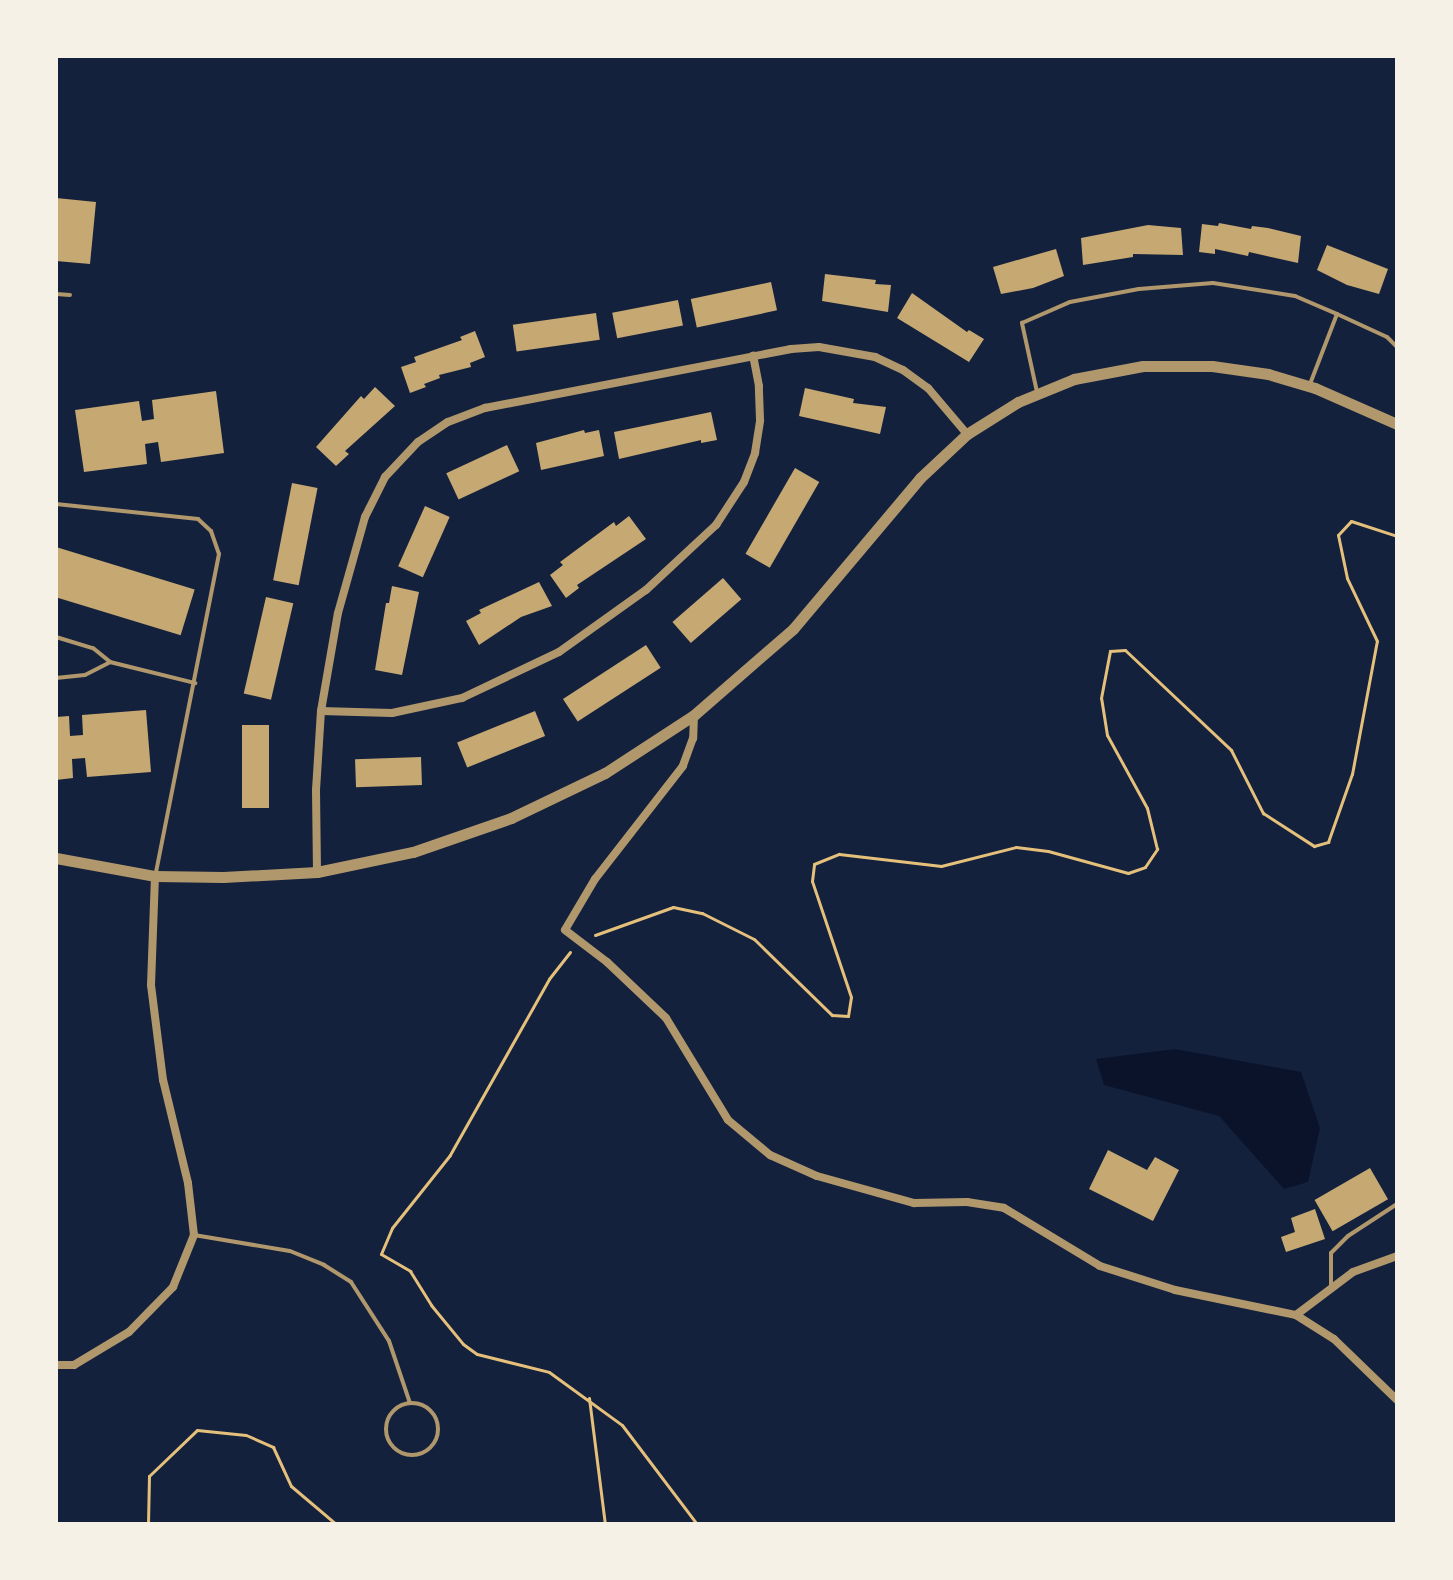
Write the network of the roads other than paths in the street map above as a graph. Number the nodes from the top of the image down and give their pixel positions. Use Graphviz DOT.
graph roads {
  1 [pos="56,294"];
  2 [pos="70,295"];
  3 [pos="1337,314"];
  4 [pos="1397,347"];
  5 [pos="753,356"];
  6 [pos="1309,386"];
  7 [pos="1037,394"];
  8 [pos="1397,424"];
  9 [pos="967,434"];
  10 [pos="56,504"];
  11 [pos="56,637"];
  12 [pos="110,662"];
  13 [pos="56,678"];
  14 [pos="195,683"];
  15 [pos="321,711"];
  16 [pos="694,715"];
  17 [pos="56,858"];
  18 [pos="317,872"];
  19 [pos="155,876"];
  20 [pos="1397,1204"];
  21 [pos="194,1235"];
  22 [pos="1397,1256"];
  23 [pos="1331,1286"];
  24 [pos="1296,1315"];
  25 [pos="56,1365"];
  26 [pos="1397,1400"];
  27 [pos="410,1403"];
  1 -- 2 [label="lane"];
  3 -- 4 [label="lane"];
  3 -- 6 [label="lane"];
  3 -- 7 [label="lane"];
  5 -- 9 [label="street"];
  5 -- 15 [label="street"];
  5 -- 15 [label="street"];
  6 -- 7 [label="street"];
  6 -- 8 [label="street"];
  7 -- 9 [label="street"];
  9 -- 16 [label="street"];
  10 -- 14 [label="lane"];
  11 -- 12 [label="lane"];
  12 -- 13 [label="lane"];
  12 -- 14 [label="lane"];
  14 -- 19 [label="lane"];
  15 -- 18 [label="street"];
  16 -- 18 [label="street"];
  16 -- 24 [label="street"];
  17 -- 19 [label="street"];
  18 -- 19 [label="street"];
  19 -- 21 [label="street"];
  20 -- 23 [label="lane"];
  21 -- 25 [label="street"];
  21 -- 27 [label="lane"];
  22 -- 23 [label="street"];
  23 -- 24 [label="street"];
  24 -- 26 [label="street"];
  27 -- 27 [label="lane"];
}
